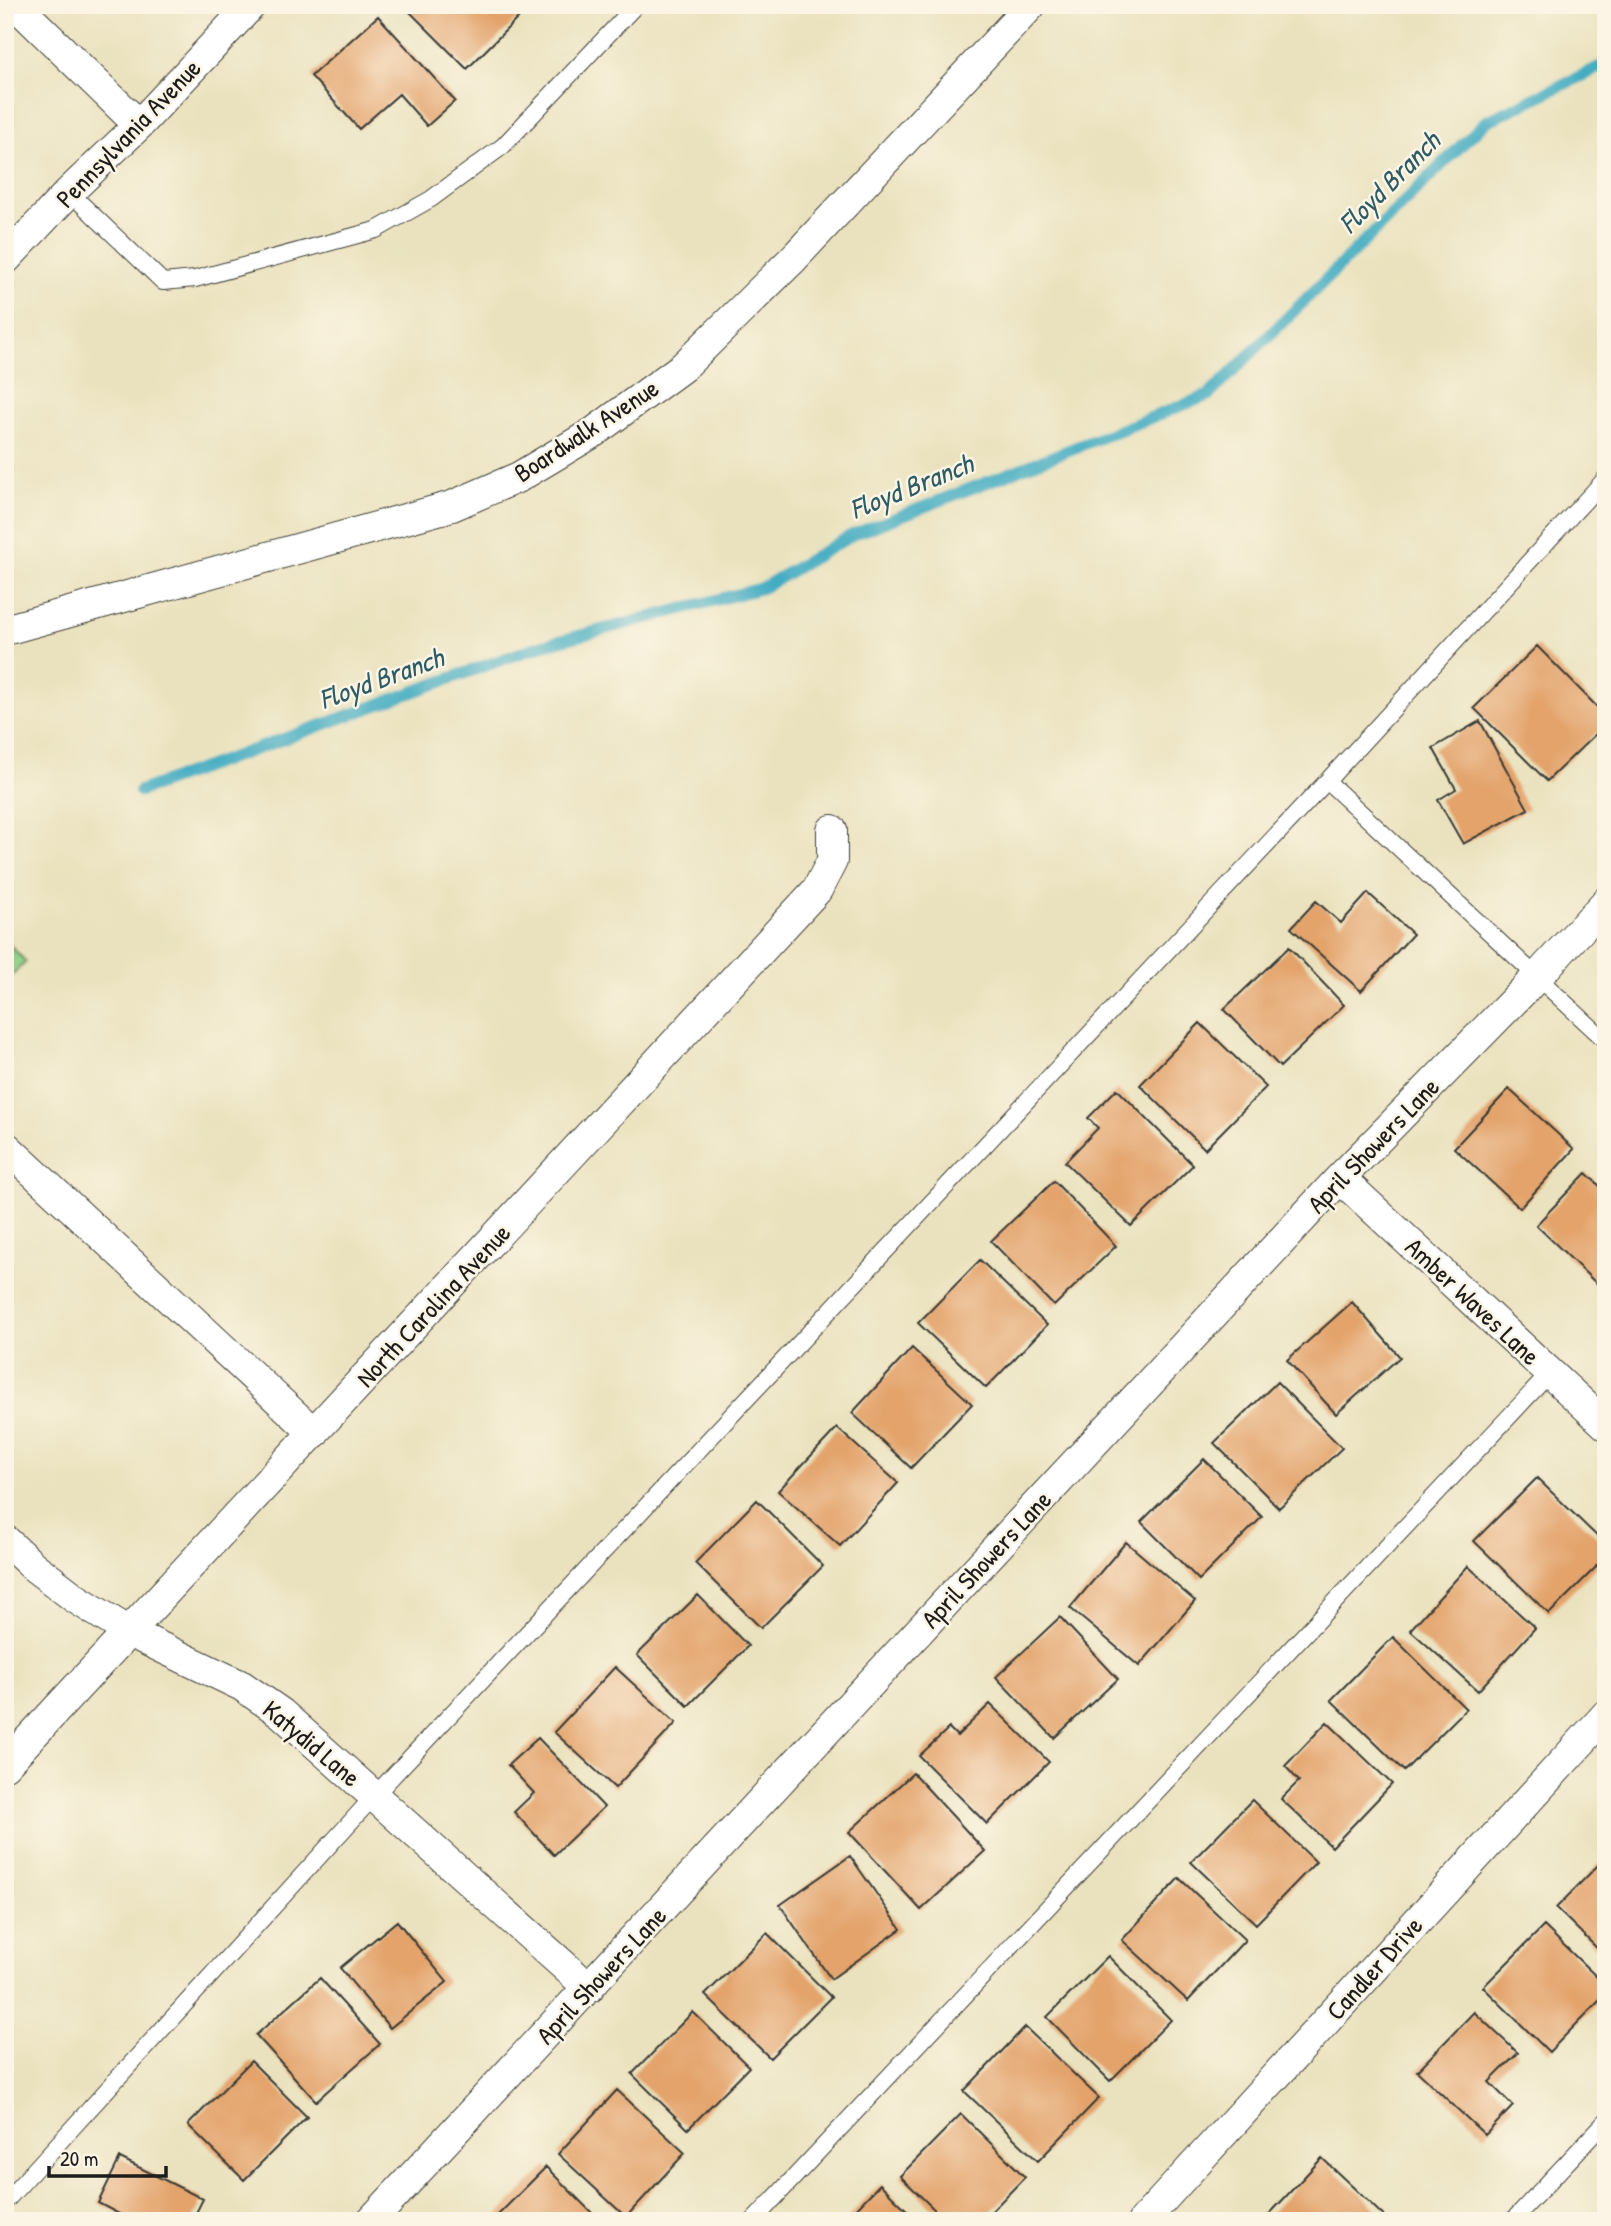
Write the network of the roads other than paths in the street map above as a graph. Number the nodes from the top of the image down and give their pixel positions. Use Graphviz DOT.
graph roads {
  1 [pos="16,5"];
  2 [pos="251,5"];
  3 [pos="636,5"];
  4 [pos="1031,5"];
  5 [pos="139,125"];
  6 [pos="69,192"];
  7 [pos="5,260"];
  8 [pos="1606,478"];
  9 [pos="5,630"];
  10 [pos="1327,780"];
  11 [pos="832,830"];
  12 [pos="1606,902"];
  13 [pos="1537,976"];
  14 [pos="1606,1041"];
  15 [pos="5,1146"];
  16 [pos="1340,1178"];
  17 [pos="1549,1373"];
  18 [pos="1606,1426"];
  19 [pos="314,1433"];
  20 [pos="5,1540"];
  21 [pos="129,1632"];
  22 [pos="1606,1715"];
  23 [pos="5,1765"];
  24 [pos="375,1795"];
  25 [pos="589,1988"];
  26 [pos="1606,2121"];
  27 [pos="5,2202"];
  28 [pos="371,2221"];
  29 [pos="753,2221"];
  30 [pos="1143,2221"];
  31 [pos="1512,2221"];
  1 -- 5 [label="street"];
  2 -- 5 [label="street, Pennsylvania Avenue"];
  3 -- 6 [label="lane"];
  4 -- 9 [label="street, Boardwalk Avenue"];
  5 -- 6 [label="street, Pennsylvania Avenue"];
  6 -- 7 [label="street, Pennsylvania Avenue"];
  8 -- 10 [label="lane"];
  10 -- 13 [label="lane"];
  10 -- 24 [label="lane"];
  11 -- 19 [label="street, North Carolina Avenue"];
  12 -- 13 [label="street, April Showers Lane"];
  13 -- 14 [label="lane"];
  13 -- 16 [label="street, April Showers Lane"];
  15 -- 19 [label="street"];
  16 -- 17 [label="street, Amber Waves Lane"];
  16 -- 25 [label="street, April Showers Lane"];
  17 -- 18 [label="street, Amber Waves Lane"];
  17 -- 29 [label="lane"];
  19 -- 21 [label="street, North Carolina Avenue"];
  20 -- 21 [label="street, Katydid Lane"];
  21 -- 23 [label="street, North Carolina Avenue"];
  21 -- 24 [label="street, Katydid Lane"];
  22 -- 30 [label="street, Candler Drive"];
  24 -- 25 [label="street, Katydid Lane"];
  24 -- 27 [label="lane"];
  25 -- 28 [label="street, April Showers Lane"];
  26 -- 31 [label="lane"];
}
